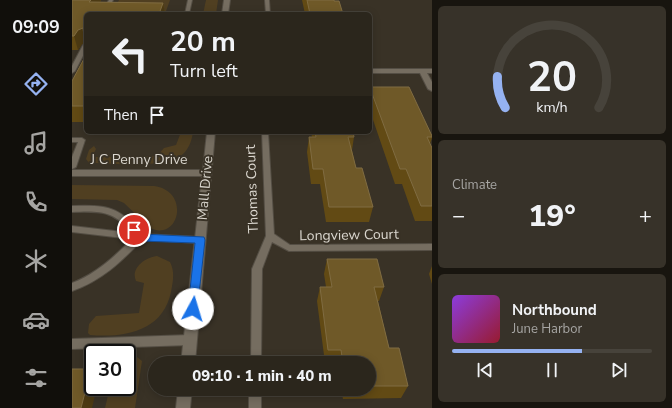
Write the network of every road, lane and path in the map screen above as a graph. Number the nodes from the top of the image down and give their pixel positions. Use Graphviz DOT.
graph roads {
  1 [pos="111,0"];
  2 [pos="190,0"];
  3 [pos="227,0"];
  4 [pos="267,0"];
  5 [pos="104,12"];
  6 [pos="187,12"];
  7 [pos="225,12"];
  8 [pos="268,12"];
  9 [pos="84,50"];
  10 [pos="72,71"];
  11 [pos="372,71"];
  12 [pos="422,71"];
  13 [pos="432,71"];
  14 [pos="432,89"];
  15 [pos="210,134"];
  16 [pos="265,134"];
  17 [pos="72,140"];
  18 [pos="72,167"];
  19 [pos="206,173"];
  20 [pos="72,174"];
  21 [pos="72,209"];
  22 [pos="72,229"];
  23 [pos="270,236"];
  24 [pos="140,237"];
  25 [pos="200,240"];
  26 [pos="432,247"];
  27 [pos="72,287"];
  28 [pos="190,340"];
  29 [pos="72,344"];
  30 [pos="189,356"];
  31 [pos="256,356"];
  32 [pos="184,396"];
  33 [pos="255,396"];
  34 [pos="183,408"];
  35 [pos="255,408"];
  1 -- 5 [label="lane"];
  2 -- 6 [label="lane"];
  3 -- 7 [label="street"];
  4 -- 8 [label="lane"];
  9 -- 10 [label="lane"];
  11 -- 12 [label="street"];
  12 -- 13 [label="street"];
  12 -- 14 [label="street"];
  15 -- 19 [label="street, Mall Drive"];
  16 -- 23 [label="lane, Thomas Court"];
  17 -- 18 [label="lane"];
  19 -- 20 [label="street, J C Penny Drive"];
  19 -- 25 [label="street, Mall Drive"];
  21 -- 24 [label="lane"];
  22 -- 24 [label="lane"];
  23 -- 26 [label="lane, Longview Court"];
  23 -- 31 [label="lane, Thomas Court"];
  24 -- 25 [label="lane"];
  24 -- 27 [label="lane"];
  25 -- 28 [label="street, Mall Drive"];
  28 -- 29 [label="lane"];
  28 -- 30 [label="street, Mall Drive"];
  32 -- 34 [label="street"];
  33 -- 35 [label="lane"];
}
